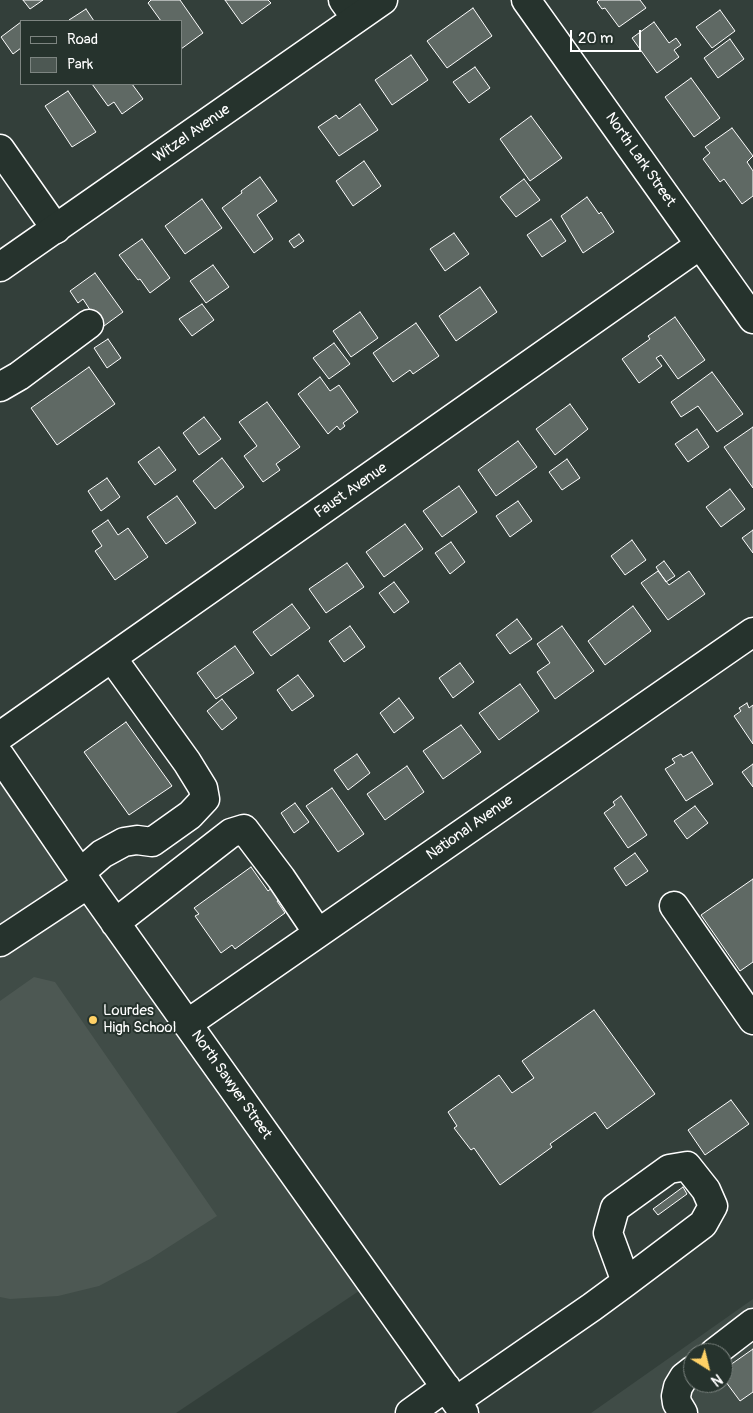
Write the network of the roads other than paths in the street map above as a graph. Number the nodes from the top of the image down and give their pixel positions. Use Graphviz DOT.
graph roads {
  1 [pos="383,0"];
  2 [pos="526,0"];
  3 [pos="350,9"];
  4 [pos="0,149"];
  5 [pos="56,229"];
  6 [pos="700,245"];
  7 [pos="0,267"];
  8 [pos="753,319"];
  9 [pos="89,324"];
  10 [pos="0,387"];
  11 [pos="753,632"];
  12 [pos="112,658"];
  13 [pos="0,736"];
  14 [pos="0,756"];
  15 [pos="84,878"];
  16 [pos="674,906"];
  17 [pos="115,922"];
  18 [pos="318,933"];
  19 [pos="0,942"];
  20 [pos="753,1020"];
  21 [pos="188,1024"];
  22 [pos="626,1282"];
  23 [pos="683,1379"];
  24 [pos="455,1400"];
  25 [pos="410,1413"];
  26 [pos="683,1413"];
  1 -- 3 [label="street, Witzel Avenue"];
  2 -- 6 [label="street, North Lark Street"];
  3 -- 5 [label="street, Witzel Avenue"];
  4 -- 5 [label="street"];
  5 -- 7 [label="street, Witzel Avenue"];
  6 -- 8 [label="street, North Lark Street"];
  6 -- 12 [label="street, Faust Avenue"];
  9 -- 10 [label="street"];
  11 -- 18 [label="street, National Avenue"];
  12 -- 13 [label="street, Faust Avenue"];
  12 -- 15 [label="street"];
  14 -- 15 [label="street, North Sawyer Street"];
  15 -- 17 [label="street, North Sawyer Street"];
  15 -- 19 [label="street"];
  16 -- 20 [label="street"];
  17 -- 18 [label="street"];
  17 -- 21 [label="street, North Sawyer Street"];
  18 -- 21 [label="street, National Avenue"];
  21 -- 24 [label="street, North Sawyer Street"];
  22 -- 24 [label="street"];
  23 -- 26 [label="street"];
  24 -- 25 [label="street"];
}
